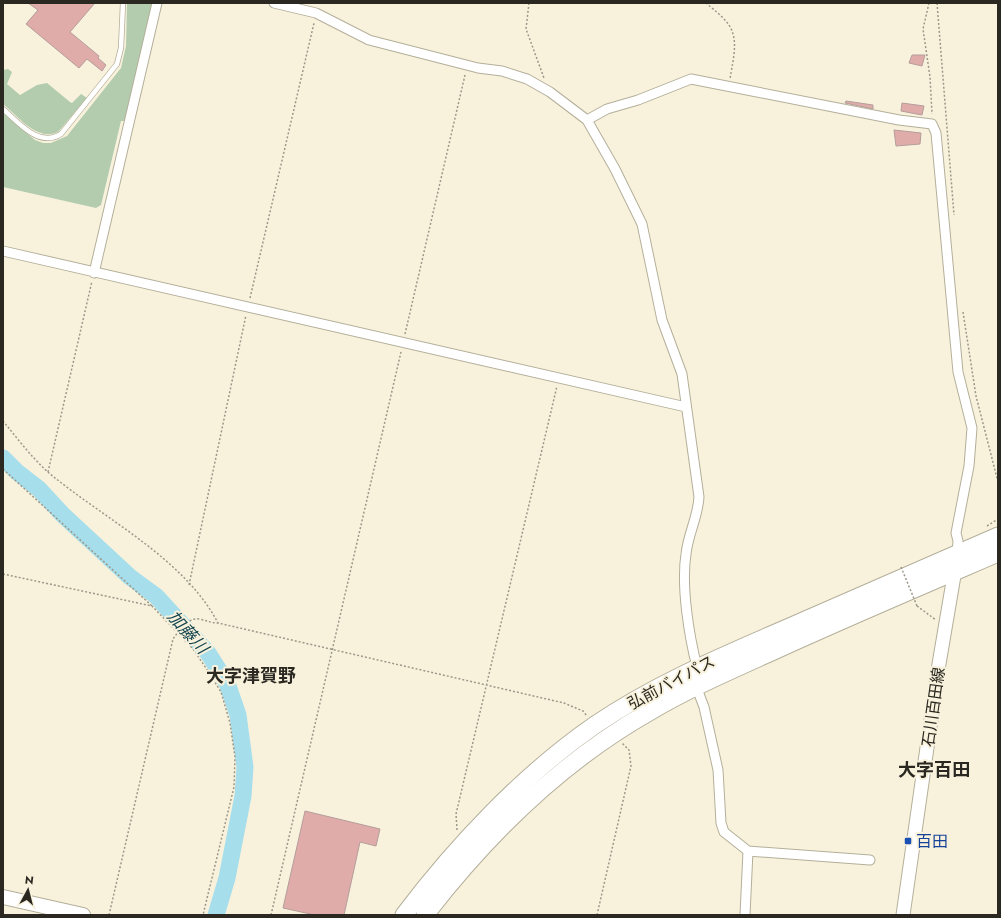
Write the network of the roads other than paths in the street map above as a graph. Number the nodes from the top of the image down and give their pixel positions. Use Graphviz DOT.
graph roads {
  1 [pos="123,3"];
  2 [pos="158,3"];
  3 [pos="274,3"];
  4 [pos="3,109"];
  5 [pos="586,120"];
  6 [pos="3,251"];
  7 [pos="94,272"];
  8 [pos="686,407"];
  9 [pos="998,536"];
  10 [pos="998,553"];
  11 [pos="957,554"];
  12 [pos="955,571"];
  13 [pos="697,667"];
  14 [pos="696,686"];
  15 [pos="748,851"];
  16 [pos="870,860"];
  17 [pos="3,897"];
  18 [pos="83,915"];
  19 [pos="404,915"];
  20 [pos="425,915"];
  21 [pos="745,915"];
  22 [pos="903,915"];
  1 -- 4 [label="lane"];
  2 -- 7 [label="street"];
  3 -- 5 [label="street"];
  5 -- 8 [label="street"];
  5 -- 11 [label="street"];
  6 -- 7 [label="street"];
  7 -- 8 [label="street"];
  8 -- 13 [label="street"];
  9 -- 11 [label="highway, 弘前バイパス"];
  10 -- 12 [label="highway, 弘前バイパス"];
  11 -- 12 [label="main road, 石川百田線"];
  11 -- 13 [label="highway, 弘前バイパス"];
  12 -- 14 [label="highway, 弘前バイパス"];
  12 -- 22 [label="main road, 石川百田線"];
  13 -- 19 [label="highway, 弘前バイパス"];
  14 -- 15 [label="street"];
  14 -- 20 [label="highway, 弘前バイパス"];
  15 -- 16 [label="street"];
  15 -- 21 [label="street"];
  17 -- 18 [label="main road"];
}
